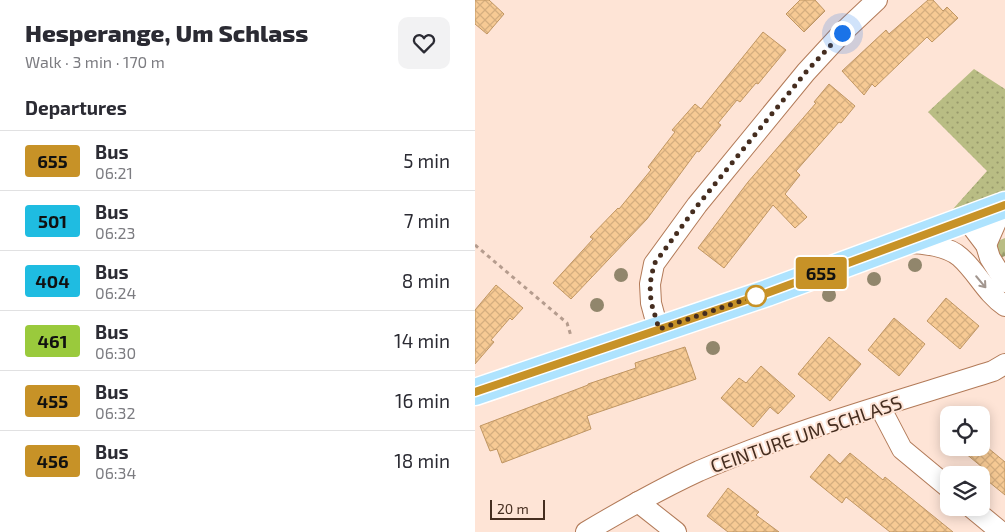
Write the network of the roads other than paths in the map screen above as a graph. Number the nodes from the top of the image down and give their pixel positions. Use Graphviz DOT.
graph roads {
  1 [pos="877,0"];
  2 [pos="1005,205"];
  3 [pos="1005,209"];
  4 [pos="967,220"];
  5 [pos="903,243"];
  6 [pos="986,245"];
  7 [pos="959,256"];
  8 [pos="1005,282"];
  9 [pos="1005,306"];
  10 [pos="659,329"];
  11 [pos="1005,364"];
  12 [pos="475,392"];
  13 [pos="880,407"];
  14 [pos="940,480"];
  15 [pos="638,502"];
  16 [pos="982,516"];
  17 [pos="586,532"];
  18 [pos="676,532"];
  19 [pos="1001,532"];
  1 -- 10 [label="street"];
  2 -- 4 [label="main road"];
  3 -- 6 [label="street"];
  4 -- 5 [label="main road"];
  4 -- 6 [label="street"];
  4 -- 7 [label="street"];
  5 -- 7 [label="street"];
  5 -- 10 [label="main road"];
  6 -- 8 [label="street"];
  7 -- 9 [label="street, one-way"];
  10 -- 12 [label="main road"];
  11 -- 13 [label="street, CEINTURE UM SCHLASS"];
  13 -- 14 [label="street"];
  13 -- 15 [label="street, CEINTURE UM SCHLASS"];
  15 -- 17 [label="street, CEINTURE UM SCHLASS"];
  15 -- 18 [label="street"];
  16 -- 19 [label="street"];
}
